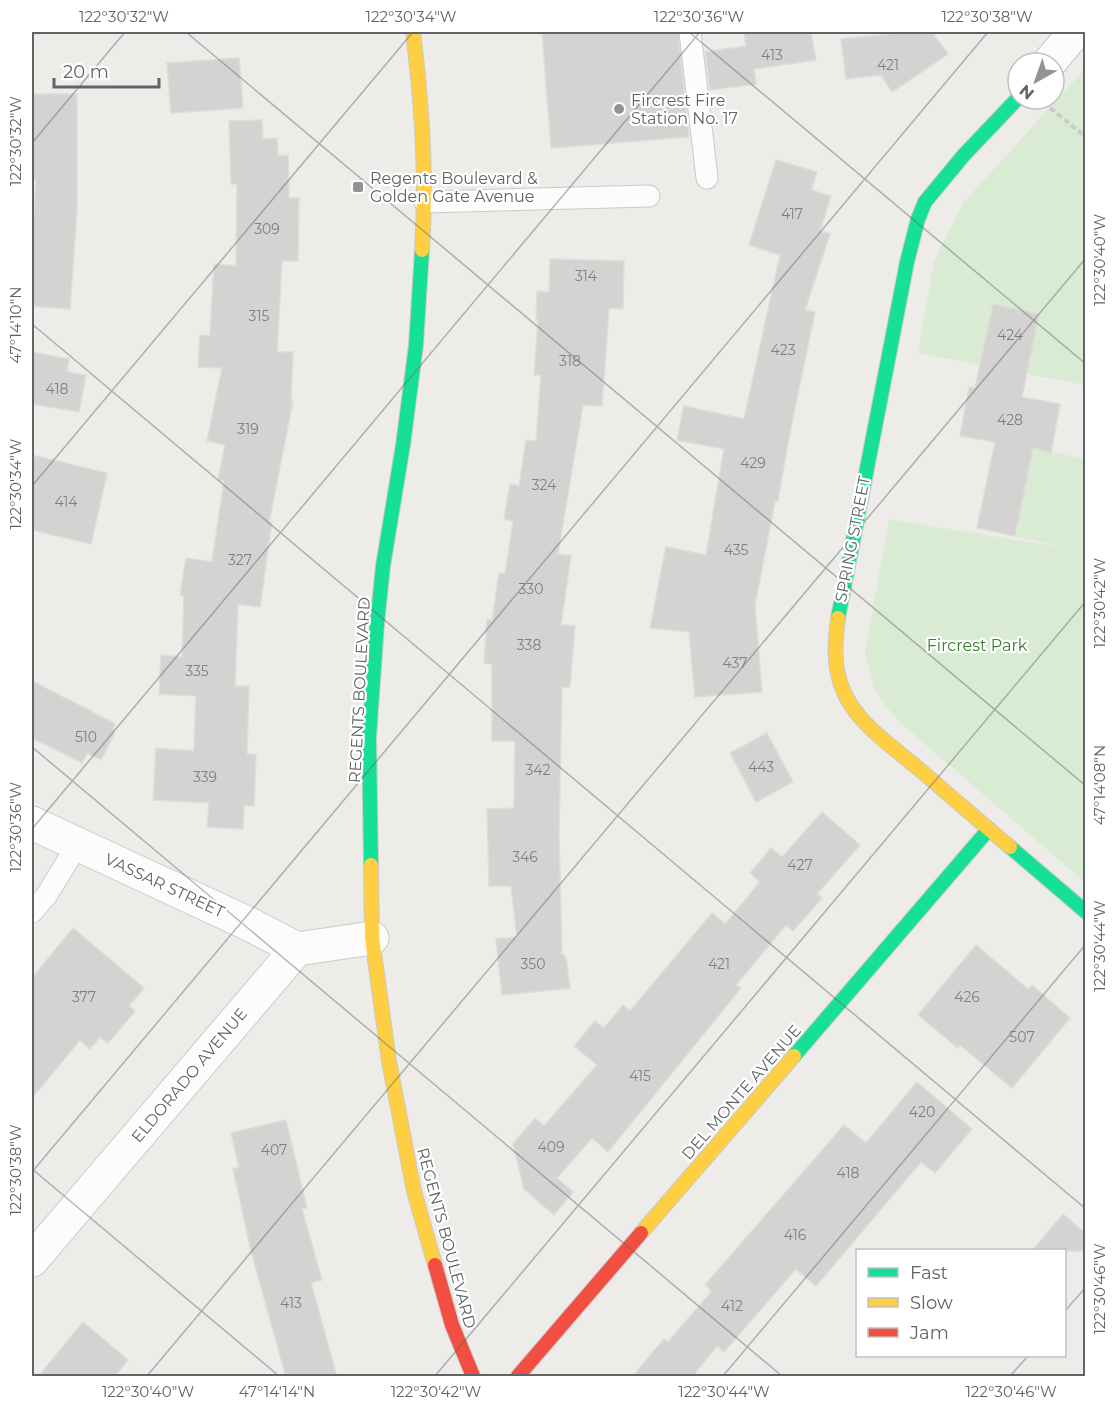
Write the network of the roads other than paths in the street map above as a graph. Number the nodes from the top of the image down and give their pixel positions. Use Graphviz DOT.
graph roads {
  1 [pos="413,32"];
  2 [pos="690,32"];
  3 [pos="1075,32"];
  4 [pos="1058,51"];
  5 [pos="1006,111"];
  6 [pos="707,178"];
  7 [pos="649,196"];
  8 [pos="425,202"];
  9 [pos="32,823"];
  10 [pos="989,829"];
  11 [pos="78,844"];
  12 [pos="32,912"];
  13 [pos="1086,912"];
  14 [pos="372,938"];
  15 [pos="297,949"];
  16 [pos="32,1260"];
  17 [pos="473,1377"];
  18 [pos="518,1377"];
  1 -- 8 [label="street, REGENTS BOULEVARD"];
  2 -- 6 [label="lane"];
  3 -- 4 [label="street"];
  5 -- 10 [label="street, SPRING STREET"];
  7 -- 8 [label="lane"];
  8 -- 14 [label="street, REGENTS BOULEVARD"];
  9 -- 11 [label="street, VASSAR STREET"];
  10 -- 13 [label="street, SPRING STREET"];
  10 -- 18 [label="street, DEL MONTE AVENUE"];
  11 -- 12 [label="lane"];
  11 -- 15 [label="street, VASSAR STREET"];
  14 -- 15 [label="street"];
  14 -- 17 [label="street, REGENTS BOULEVARD"];
  15 -- 16 [label="street, ELDORADO AVENUE"];
}
